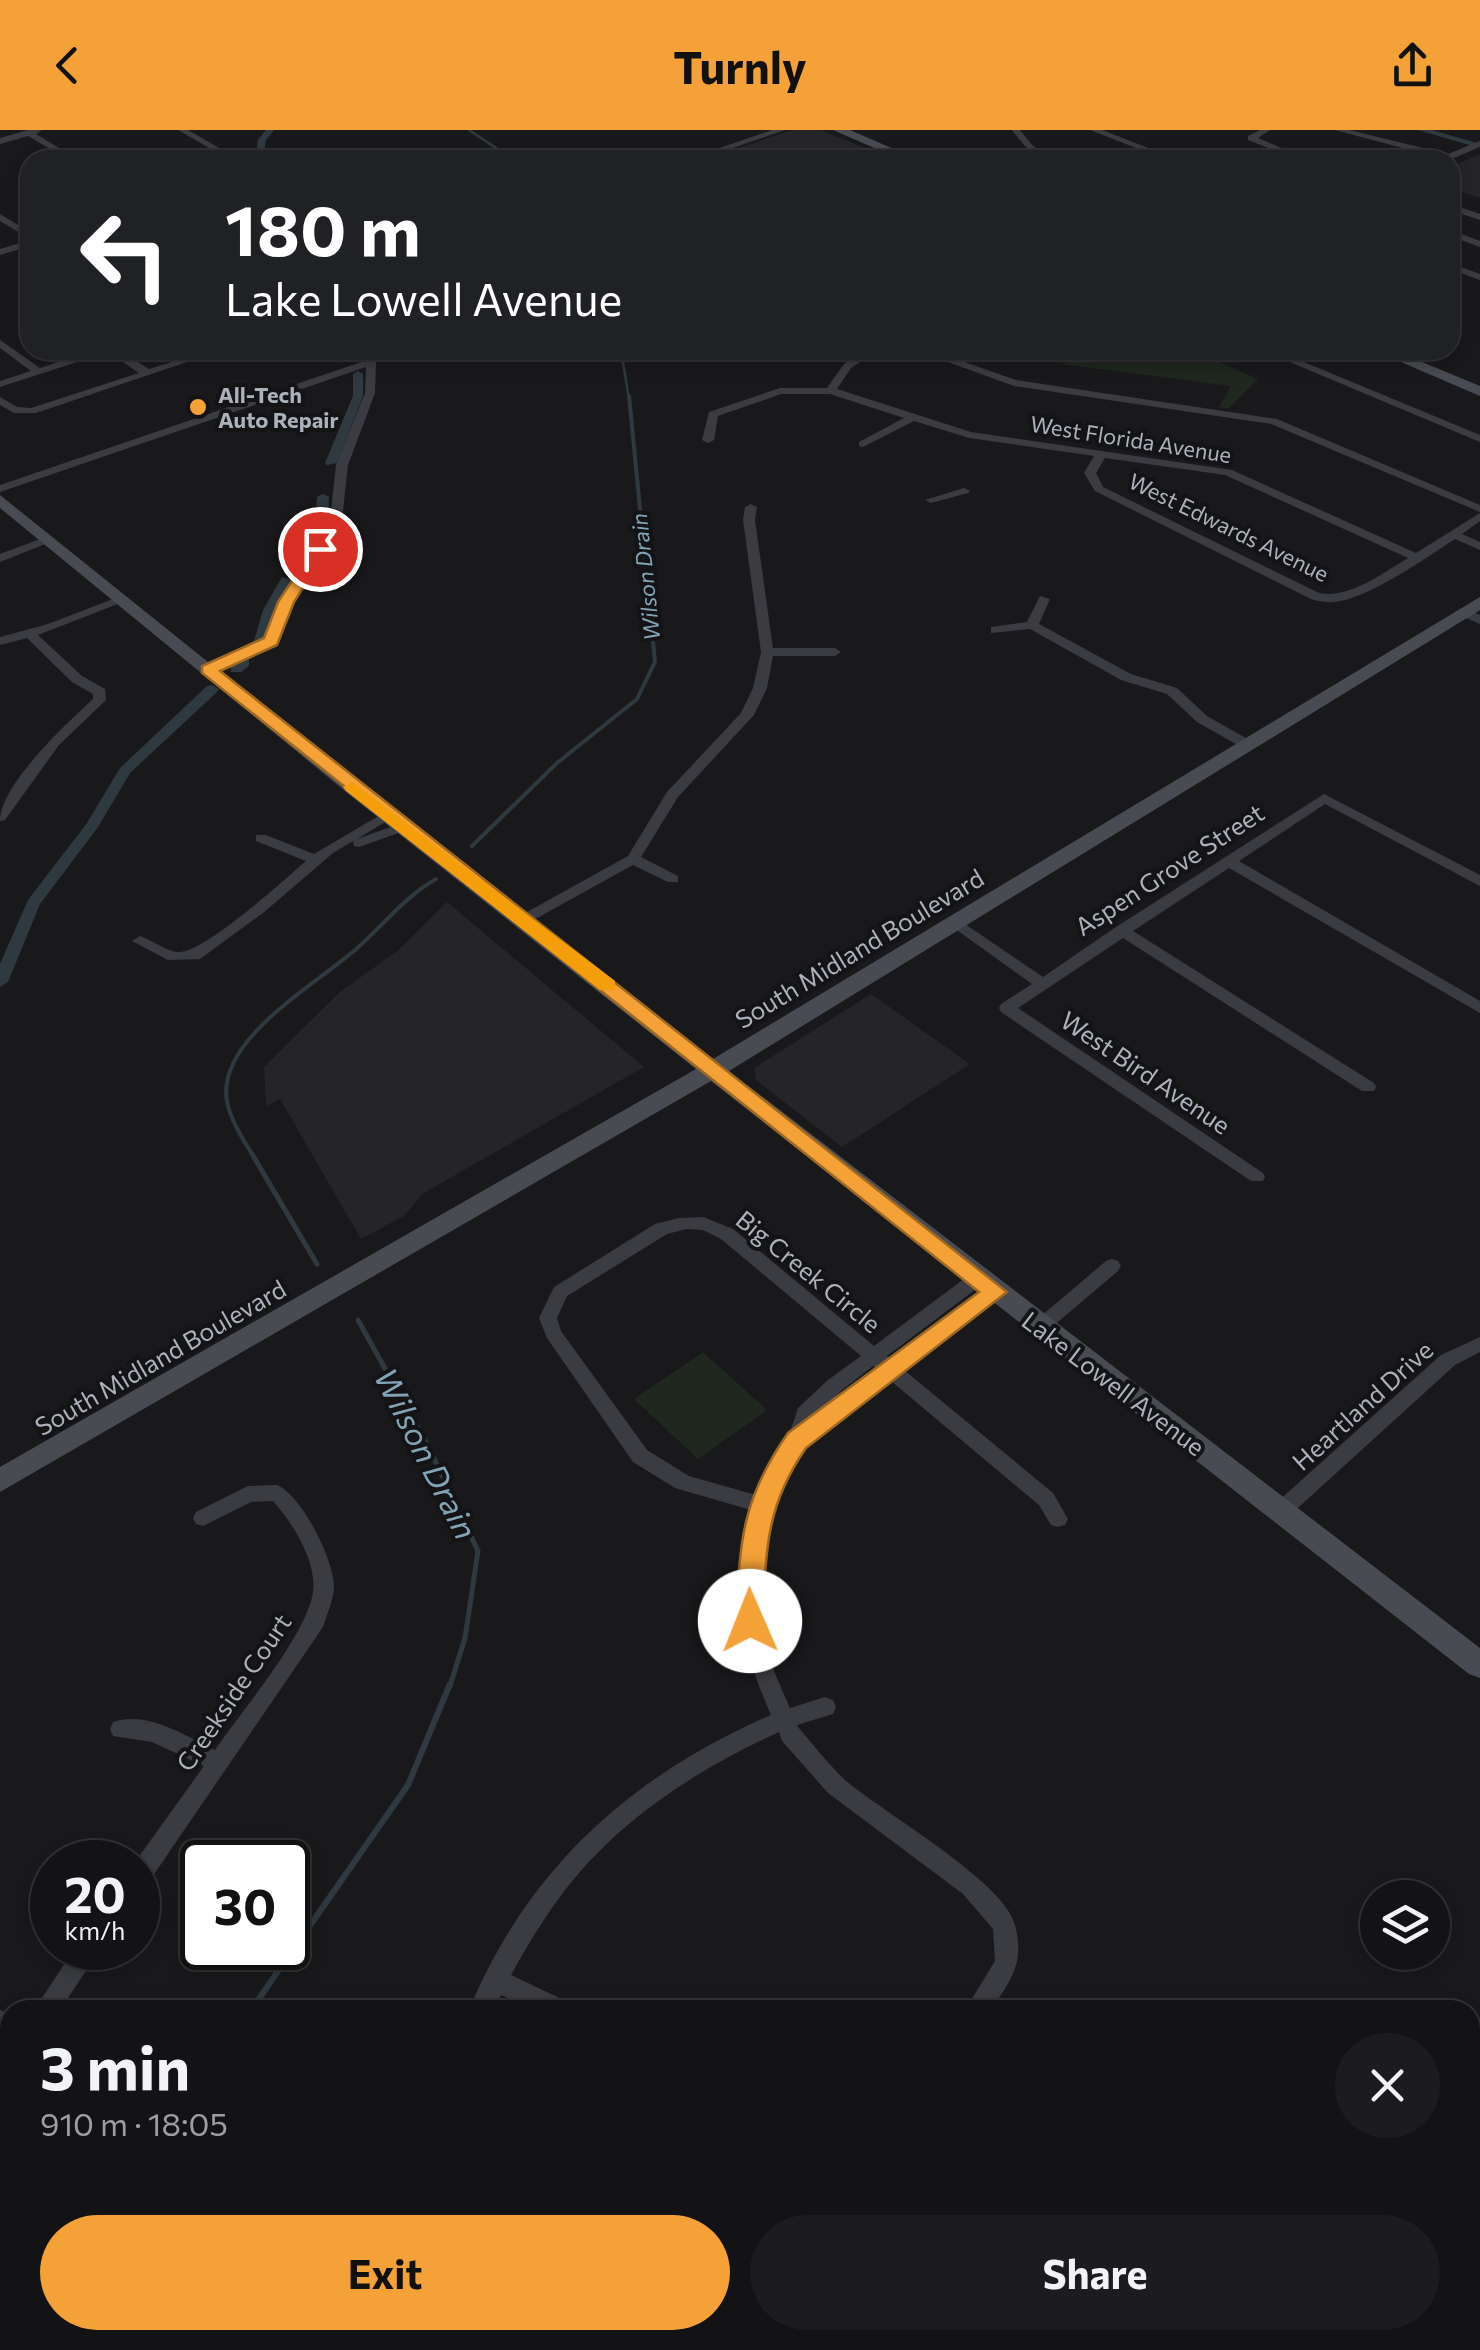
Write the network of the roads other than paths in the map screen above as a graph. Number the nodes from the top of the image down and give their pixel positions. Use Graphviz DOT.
graph roads {
  1 [pos="40,130"];
  2 [pos="182,130"];
  3 [pos="782,130"];
  4 [pos="838,130"];
  5 [pos="1016,130"];
  6 [pos="1094,130"];
  7 [pos="1266,130"];
  8 [pos="1338,130"];
  9 [pos="28,133"];
  10 [pos="0,140"];
  11 [pos="58,150"];
  12 [pos="218,150"];
  13 [pos="721,150"];
  14 [pos="887,150"];
  15 [pos="1034,150"];
  16 [pos="1148,150"];
  17 [pos="1281,150"];
  18 [pos="1412,150"];
  19 [pos="23,360"];
  20 [pos="75,360"];
  21 [pos="124,360"];
  22 [pos="852,360"];
  23 [pos="948,360"];
  24 [pos="1290,360"];
  25 [pos="1404,360"];
  26 [pos="185,361"];
  27 [pos="38,371"];
  28 [pos="146,374"];
  29 [pos="0,384"];
  30 [pos="832,391"];
  31 [pos="1480,391"];
  32 [pos="0,400"];
  33 [pos="914,417"];
  34 [pos="1480,439"];
  35 [pos="708,440"];
  36 [pos="863,444"];
  37 [pos="1102,453"];
  38 [pos="0,489"];
  39 [pos="964,491"];
  40 [pos="0,500"];
  41 [pos="931,500"];
  42 [pos="751,507"];
  43 [pos="1480,512"];
  44 [pos="1455,534"];
  45 [pos="47,541"];
  46 [pos="1480,546"];
  47 [pos="1415,557"];
  48 [pos="0,558"];
  49 [pos="1044,599"];
  50 [pos="122,600"];
  51 [pos="1475,612"];
  52 [pos="1032,625"];
  53 [pos="995,630"];
  54 [pos="28,632"];
  55 [pos="0,641"];
  56 [pos="767,652"];
  57 [pos="835,652"];
  58 [pos="208,670"];
  59 [pos="1246,744"];
  60 [pos="0,790"];
  61 [pos="18,793"];
  62 [pos="0,817"];
  63 [pos="395,821"];
  64 [pos="262,838"];
  65 [pos="634,859"];
  66 [pos="316,860"];
  67 [pos="1228,861"];
  68 [pos="673,879"];
  69 [pos="1480,881"];
  70 [pos="523,920"];
  71 [pos="954,923"];
  72 [pos="1121,930"];
  73 [pos="140,941"];
  74 [pos="1042,984"];
  75 [pos="1008,1008"];
  76 [pos="1480,1008"];
  77 [pos="714,1069"];
  78 [pos="1368,1088"];
  79 [pos="1257,1177"];
  80 [pos="1112,1266"];
  81 [pos="986,1285"];
  82 [pos="1040,1327"];
  83 [pos="1480,1344"];
  84 [pos="881,1363"];
  85 [pos="0,1481"];
  86 [pos="762,1505"];
  87 [pos="1282,1510"];
  88 [pos="203,1518"];
  89 [pos="1058,1518"];
  90 [pos="1480,1666"];
  91 [pos="825,1706"];
  92 [pos="781,1718"];
  93 [pos="121,1729"];
  94 [pos="219,1762"];
  95 [pos="160,1846"];
  96 [pos="74,1970"];
  97 [pos="496,1980"];
  98 [pos="53,2000"];
  99 [pos="486,2000"];
  100 [pos="539,2000"];
  101 [pos="985,2000"];
  1 -- 9 [label="street"];
  2 -- 12 [label="street"];
  3 -- 13 [label="street"];
  4 -- 14 [label="main road"];
  5 -- 15 [label="street"];
  6 -- 16 [label="street"];
  7 -- 17 [label="street"];
  8 -- 18 [label="street"];
  9 -- 10 [label="street"];
  9 -- 11 [label="street"];
  19 -- 27 [label="street"];
  20 -- 27 [label="street"];
  21 -- 28 [label="street"];
  22 -- 30 [label="street"];
  23 -- 43 [label="street"];
  24 -- 34 [label="street"];
  25 -- 31 [label="main road"];
  26 -- 28 [label="street"];
  27 -- 29 [label="street"];
  28 -- 32 [label="street"];
  30 -- 33 [label="street, West Florida Avenue"];
  30 -- 35 [label="street, West Florida Avenue"];
  33 -- 36 [label="street"];
  33 -- 37 [label="street, West Florida Avenue"];
  37 -- 47 [label="street, West Florida Avenue"];
  37 -- 47 [label="street, West Edwards Avenue"];
  38 -- 58 [label="street"];
  39 -- 41 [label="street"];
  40 -- 45 [label="main road, Lake Lowell Avenue"];
  42 -- 56 [label="street"];
  43 -- 44 [label="street, West Edwards Avenue"];
  44 -- 46 [label="street"];
  44 -- 47 [label="street, West Edwards Avenue"];
  45 -- 48 [label="street"];
  45 -- 50 [label="main road, Lake Lowell Avenue"];
  49 -- 52 [label="street"];
  50 -- 54 [label="street"];
  50 -- 58 [label="main road, Lake Lowell Avenue"];
  51 -- 59 [label="main road, South Midland Boulevard"];
  52 -- 53 [label="street"];
  52 -- 59 [label="street"];
  54 -- 55 [label="street"];
  54 -- 61 [label="street"];
  56 -- 57 [label="street"];
  56 -- 65 [label="street"];
  58 -- 63 [label="main road, Lake Lowell Avenue"];
  59 -- 71 [label="main road, South Midland Boulevard"];
  60 -- 61 [label="street"];
  61 -- 62 [label="street"];
  63 -- 66 [label="street"];
  63 -- 70 [label="main road, Lake Lowell Avenue"];
  64 -- 66 [label="street"];
  65 -- 68 [label="street"];
  65 -- 70 [label="street"];
  66 -- 73 [label="street"];
  67 -- 69 [label="street, Aspen Grove Street"];
  67 -- 72 [label="street, Aspen Grove Street"];
  67 -- 76 [label="street"];
  70 -- 77 [label="main road, Lake Lowell Avenue"];
  71 -- 74 [label="street"];
  71 -- 77 [label="main road, South Midland Boulevard"];
  72 -- 74 [label="street, Aspen Grove Street"];
  72 -- 78 [label="street"];
  74 -- 75 [label="street, Aspen Grove Street"];
  75 -- 79 [label="street, West Bird Avenue"];
  77 -- 81 [label="main road, Lake Lowell Avenue"];
  77 -- 85 [label="main road, South Midland Boulevard"];
  80 -- 82 [label="street"];
  81 -- 82 [label="main road, Lake Lowell Avenue"];
  81 -- 84 [label="street"];
  82 -- 87 [label="main road, Lake Lowell Avenue"];
  83 -- 87 [label="street, Heartland Drive"];
  84 -- 86 [label="street"];
  84 -- 86 [label="street, Big Creek Circle"];
  84 -- 89 [label="street, Big Creek Circle"];
  86 -- 92 [label="street"];
  87 -- 90 [label="main road, Lake Lowell Avenue"];
  88 -- 94 [label="street, Creekside Court"];
  91 -- 92 [label="street"];
  92 -- 97 [label="street"];
  92 -- 101 [label="street"];
  93 -- 94 [label="street"];
  94 -- 95 [label="street, Creekside Court"];
  96 -- 98 [label="street"];
  97 -- 99 [label="street"];
  97 -- 100 [label="street"];
}
